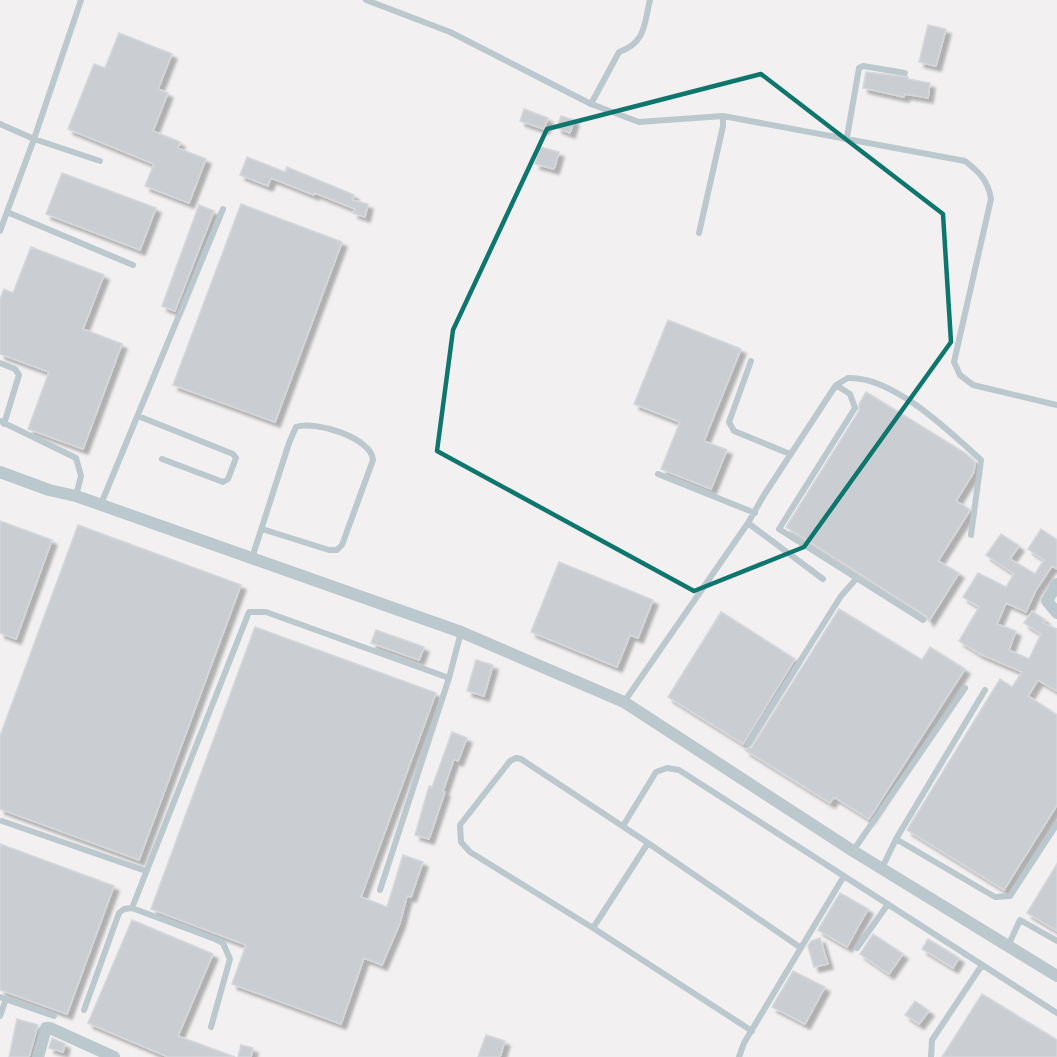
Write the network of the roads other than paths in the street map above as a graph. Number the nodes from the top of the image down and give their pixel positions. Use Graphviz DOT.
graph roads {
  1 [pos="81,0"];
  2 [pos="366,0"];
  3 [pos="650,0"];
  4 [pos="905,73"];
  5 [pos="591,104"];
  6 [pos="723,116"];
  7 [pos="0,124"];
  8 [pos="846,137"];
  9 [pos="34,139"];
  10 [pos="100,161"];
  11 [pos="223,209"];
  12 [pos="7,212"];
  13 [pos="0,231"];
  14 [pos="699,233"];
  15 [pos="133,265"];
  16 [pos="751,361"];
  17 [pos="0,363"];
  18 [pos="836,384"];
  19 [pos="1057,405"];
  20 [pos="138,416"];
  21 [pos="2,423"];
  22 [pos="790,454"];
  23 [pos="162,459"];
  24 [pos="0,472"];
  25 [pos="658,474"];
  26 [pos="76,496"];
  27 [pos="100,505"];
  28 [pos="755,513"];
  29 [pos="748,523"];
  30 [pos="262,529"];
  31 [pos="971,535"];
  32 [pos="252,558"];
  33 [pos="823,579"];
  34 [pos="856,579"];
  35 [pos="1057,584"];
  36 [pos="1057,613"];
  37 [pos="923,620"];
  38 [pos="461,632"];
  39 [pos="449,678"];
  40 [pos="965,688"];
  41 [pos="985,690"];
  42 [pos="624,702"];
  43 [pos="748,744"];
  44 [pos="2,821"];
  45 [pos="1057,824"];
  46 [pos="623,826"];
  47 [pos="896,839"];
  48 [pos="648,843"];
  49 [pos="853,851"];
  50 [pos="882,868"];
  51 [pos="146,871"];
  52 [pos="843,876"];
  53 [pos="380,890"];
  54 [pos="888,904"];
  55 [pos="132,908"];
  56 [pos="593,928"];
  57 [pos="1057,941"];
  58 [pos="1008,946"];
  59 [pos="801,948"];
  60 [pos="857,948"];
  61 [pos="982,965"];
  62 [pos="1057,976"];
  63 [pos="3,998"];
  64 [pos="84,1010"];
  65 [pos="1057,1013"];
  66 [pos="0,1016"];
  67 [pos="54,1016"];
  68 [pos="211,1027"];
  69 [pos="752,1031"];
  70 [pos="38,1057"];
  71 [pos="114,1057"];
  72 [pos="739,1057"];
  73 [pos="931,1057"];
  1 -- 9 [label="lane"];
  2 -- 5 [label="lane"];
  3 -- 5 [label="lane"];
  4 -- 8 [label="lane"];
  5 -- 6 [label="lane"];
  6 -- 8 [label="lane"];
  6 -- 14 [label="lane"];
  7 -- 9 [label="lane"];
  8 -- 19 [label="lane"];
  9 -- 10 [label="lane"];
  9 -- 12 [label="lane"];
  11 -- 20 [label="lane"];
  12 -- 13 [label="lane"];
  12 -- 15 [label="lane"];
  16 -- 22 [label="lane"];
  17 -- 21 [label="lane"];
  18 -- 22 [label="lane"];
  18 -- 31 [label="lane"];
  18 -- 34 [label="lane"];
  20 -- 23 [label="lane"];
  20 -- 27 [label="lane"];
  21 -- 26 [label="lane"];
  22 -- 28 [label="lane"];
  24 -- 26 [label="street"];
  25 -- 28 [label="lane"];
  26 -- 27 [label="street"];
  27 -- 32 [label="street"];
  28 -- 29 [label="lane"];
  29 -- 33 [label="lane"];
  29 -- 42 [label="lane"];
  30 -- 30 [label="lane"];
  30 -- 32 [label="lane"];
  32 -- 38 [label="street"];
  34 -- 37 [label="lane"];
  34 -- 43 [label="lane"];
  35 -- 36 [label="street"];
  38 -- 39 [label="lane"];
  38 -- 42 [label="street"];
  39 -- 51 [label="lane"];
  39 -- 53 [label="lane"];
  40 -- 49 [label="lane"];
  41 -- 47 [label="lane"];
  42 -- 49 [label="street"];
  44 -- 51 [label="lane"];
  45 -- 47 [label="lane"];
  46 -- 48 [label="lane"];
  46 -- 52 [label="lane"];
  46 -- 56 [label="lane"];
  47 -- 50 [label="lane"];
  48 -- 56 [label="lane"];
  48 -- 59 [label="lane"];
  49 -- 50 [label="street"];
  50 -- 58 [label="street"];
  51 -- 55 [label="lane"];
  52 -- 54 [label="lane"];
  52 -- 59 [label="lane"];
  54 -- 60 [label="lane"];
  54 -- 61 [label="lane"];
  55 -- 64 [label="lane"];
  55 -- 68 [label="lane"];
  56 -- 69 [label="lane"];
  57 -- 58 [label="lane"];
  58 -- 62 [label="street"];
  59 -- 69 [label="lane"];
  61 -- 65 [label="lane"];
  61 -- 73 [label="lane"];
  63 -- 66 [label="lane"];
  63 -- 67 [label="lane"];
  69 -- 72 [label="lane"];
  70 -- 71 [label="street"];
}
